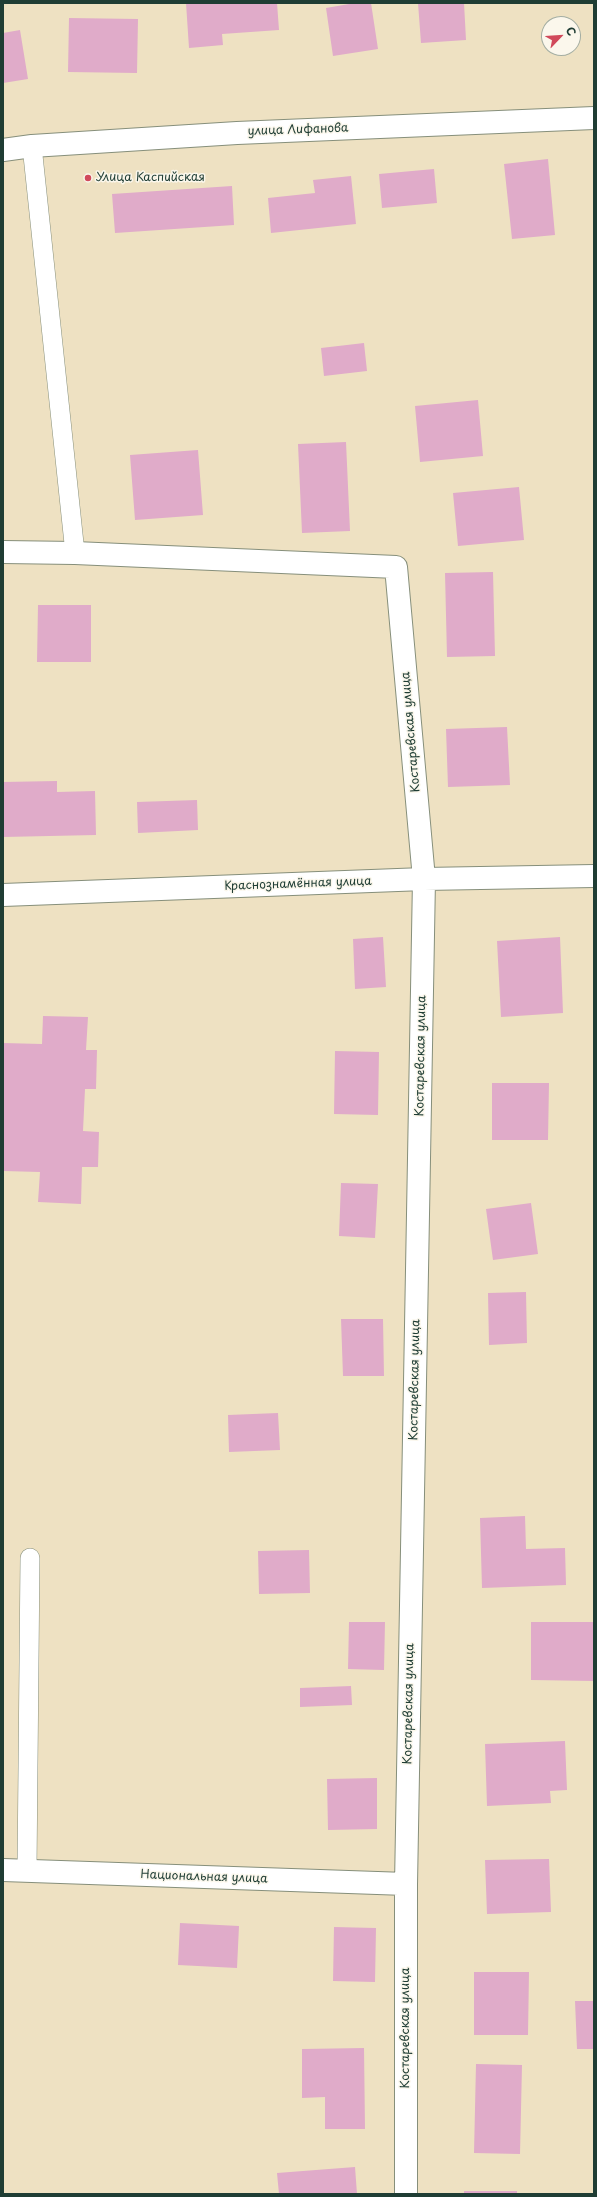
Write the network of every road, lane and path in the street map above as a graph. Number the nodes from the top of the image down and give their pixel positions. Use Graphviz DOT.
graph roads {
  1 [pos="594,118"];
  2 [pos="32,146"];
  3 [pos="3,150"];
  4 [pos="3,552"];
  5 [pos="75,553"];
  6 [pos="594,876"];
  7 [pos="424,879"];
  8 [pos="3,895"];
  9 [pos="30,1558"];
  10 [pos="3,1870"];
  11 [pos="27,1870"];
  12 [pos="406,1884"];
  13 [pos="406,2194"];
  1 -- 2 [label="street, улица Лифанова"];
  2 -- 3 [label="street, улица Лифанова"];
  2 -- 5 [label="lane"];
  4 -- 5 [label="street"];
  5 -- 7 [label="street, Костаревская улица"];
  6 -- 7 [label="street, Краснознамённая улица"];
  7 -- 8 [label="street, Краснознамённая улица"];
  7 -- 12 [label="street, Костаревская улица"];
  9 -- 11 [label="lane"];
  10 -- 11 [label="street, Национальная улица"];
  11 -- 12 [label="street, Национальная улица"];
  12 -- 13 [label="street, Костаревская улица"];
}
